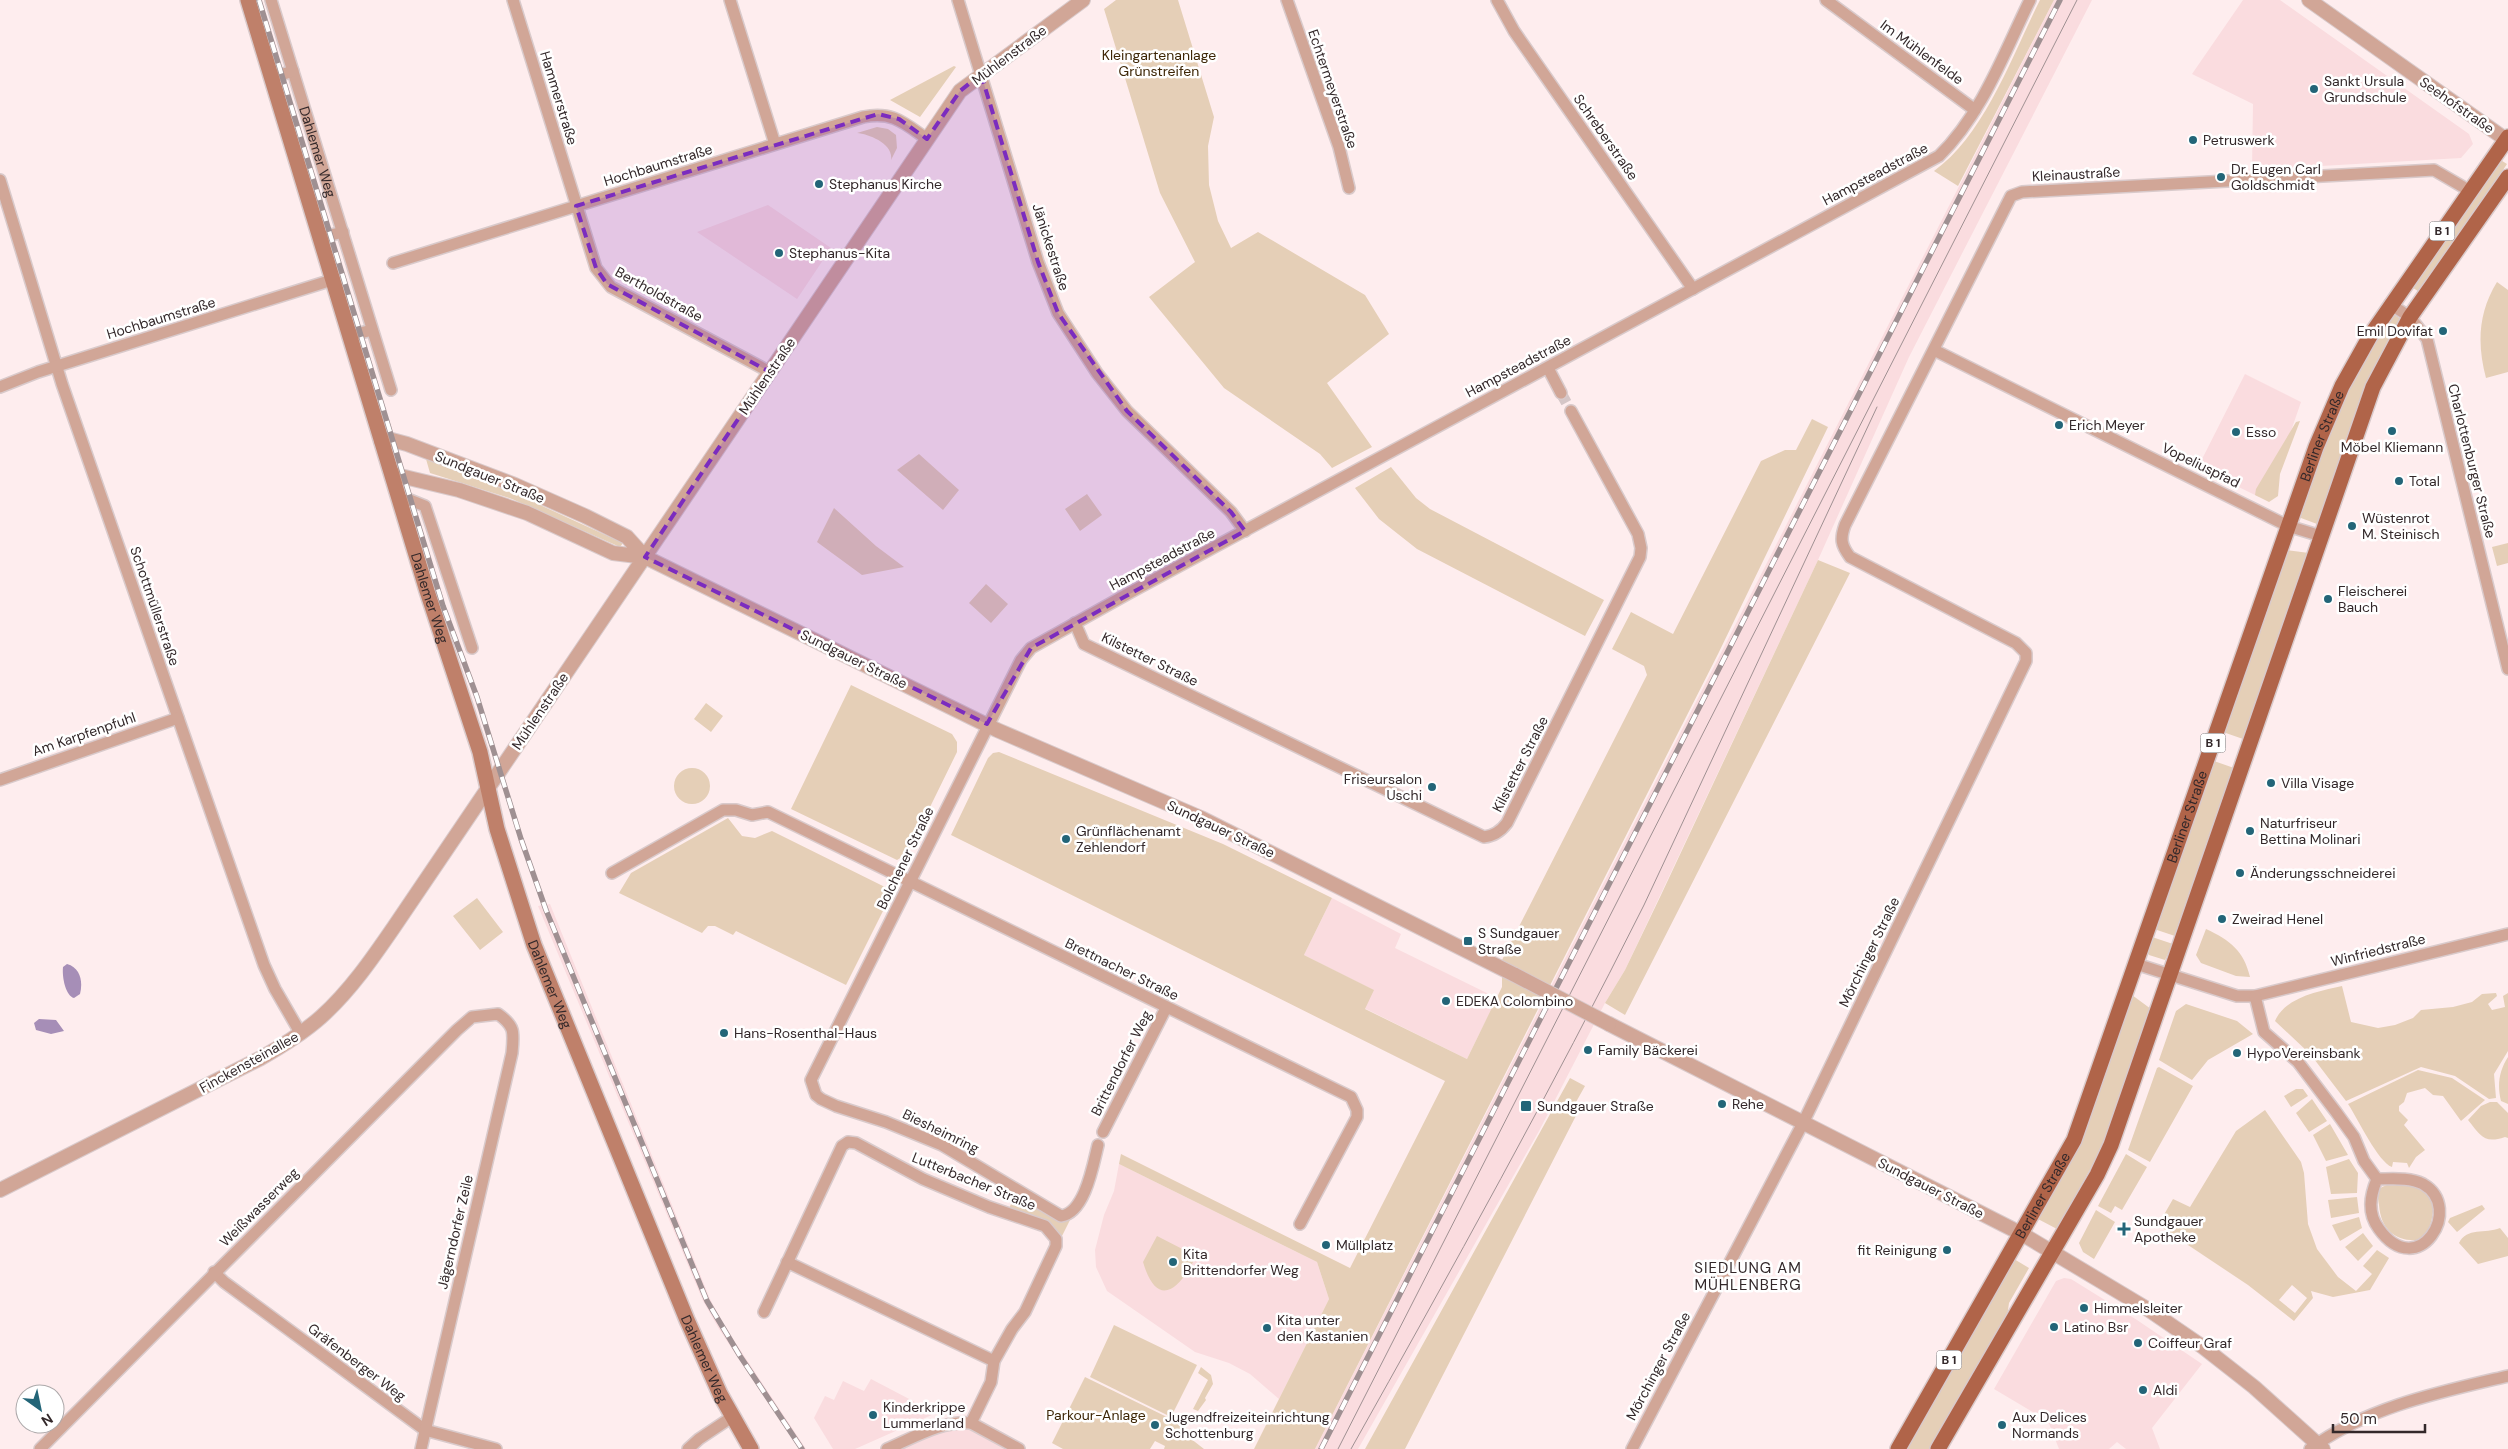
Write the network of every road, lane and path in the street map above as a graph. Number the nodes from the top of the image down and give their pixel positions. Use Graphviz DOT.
graph roads {
  1 [pos="248,0"];
  2 [pos="271,0"];
  3 [pos="513,0"];
  4 [pos="730,0"];
  5 [pos="958,0"];
  6 [pos="1083,0"];
  7 [pos="1287,0"];
  8 [pos="1497,0"];
  9 [pos="1826,0"];
  10 [pos="2030,0"];
  11 [pos="2309,0"];
  12 [pos="293,71"];
  13 [pos="981,74"];
  14 [pos="271,78"];
  15 [pos="1975,110"];
  16 [pos="927,139"];
  17 [pos="2507,139"];
  18 [pos="775,144"];
  19 [pos="2508,177"];
  20 [pos="0,180"];
  21 [pos="1349,188"];
  22 [pos="2470,191"];
  23 [pos="576,206"];
  24 [pos="343,232"];
  25 [pos="319,238"];
  26 [pos="393,263"];
  27 [pos="332,280"];
  28 [pos="1693,289"];
  29 [pos="2390,304"];
  30 [pos="2410,317"];
  31 [pos="372,330"];
  32 [pos="349,336"];
  33 [pos="1934,350"];
  34 [pos="56,366"];
  35 [pos="1548,368"];
  36 [pos="770,372"];
  37 [pos="0,387"];
  38 [pos="391,390"];
  39 [pos="1561,392"];
  40 [pos="1571,411"];
  41 [pos="381,441"];
  42 [pos="392,474"];
  43 [pos="400,502"];
  44 [pos="2288,526"];
  45 [pos="1244,531"];
  46 [pos="2321,536"];
  47 [pos="1843,548"];
  48 [pos="645,557"];
  49 [pos="1075,623"];
  50 [pos="472,648"];
  51 [pos="2508,669"];
  52 [pos="178,718"];
  53 [pos="987,724"];
  54 [pos="0,780"];
  55 [pos="488,788"];
  56 [pos="612,873"];
  57 [pos="909,882"];
  58 [pos="2508,934"];
  59 [pos="2136,964"];
  60 [pos="2169,976"];
  61 [pos="2255,996"];
  62 [pos="850,1004"];
  63 [pos="1166,1008"];
  64 [pos="510,1022"];
  65 [pos="301,1034"];
  66 [pos="1803,1123"];
  67 [pos="1103,1132"];
  68 [pos="1098,1145"];
  69 [pos="2377,1179"];
  70 [pos="0,1190"];
  71 [pos="1300,1224"];
  72 [pos="2022,1234"];
  73 [pos="2052,1252"];
  74 [pos="788,1262"];
  75 [pos="214,1272"];
  76 [pos="764,1312"];
  77 [pos="994,1362"];
  78 [pos="2508,1376"];
  79 [pos="732,1417"];
  80 [pos="971,1423"];
  81 [pos="425,1430"];
  82 [pos="2317,1447"];
  83 [pos="40,1449"];
  84 [pos="421,1449"];
  85 [pos="496,1449"];
  86 [pos="688,1449"];
  87 [pos="751,1449"];
  88 [pos="887,1449"];
  89 [pos="1019,1449"];
  90 [pos="1632,1449"];
  91 [pos="1898,1449"];
  92 [pos="1938,1449"];
  1 -- 14 [label="main road, Dahlemer Weg"];
  2 -- 12 [label="street, Dahlemer Weg"];
  3 -- 23 [label="street, Hammerstraße"];
  4 -- 18 [label="street"];
  5 -- 13 [label="street, Jänickestraße"];
  6 -- 13 [label="street, Mühlenstraße"];
  7 -- 21 [label="street, Echtermeyerstraße"];
  8 -- 28 [label="street, Schreberstraße"];
  9 -- 15 [label="street, Im Mühlenfelde"];
  10 -- 15 [label="street, Hampsteadstraße"];
  11 -- 17 [label="street, Seehofstraße"];
  12 -- 14 [label="street"];
  12 -- 24 [label="street, Dahlemer Weg"];
  13 -- 16 [label="street, Mühlenstraße"];
  13 -- 45 [label="street, Jänickestraße"];
  14 -- 25 [label="main road, Dahlemer Weg"];
  15 -- 28 [label="street, Hampsteadstraße"];
  16 -- 18 [label="street, Hochbaumstraße"];
  16 -- 36 [label="street, Mühlenstraße"];
  17 -- 22 [label="main road, Berliner Straße / B 1"];
  18 -- 23 [label="street, Hochbaumstraße"];
  19 -- 30 [label="main road, B 1"];
  20 -- 34 [label="street, Schottmüllerstraße"];
  22 -- 29 [label="main road, Berliner Straße / B 1"];
  22 -- 33 [label="street, Kleinaustraße"];
  23 -- 26 [label="street, Hochbaumstraße"];
  23 -- 36 [label="street, Bertholdstraße"];
  24 -- 25 [label="street"];
  24 -- 31 [label="street, Dahlemer Weg"];
  25 -- 27 [label="main road, Dahlemer Weg"];
  27 -- 32 [label="main road, Dahlemer Weg"];
  27 -- 34 [label="street, Hochbaumstraße"];
  28 -- 35 [label="street, Hampsteadstraße"];
  29 -- 30 [label="street, Charlottenburger Straße"];
  29 -- 44 [label="main road, Berliner Straße / B 1"];
  30 -- 46 [label="main road, B 1"];
  30 -- 51 [label="street, Charlottenburger Straße"];
  31 -- 32 [label="street"];
  31 -- 38 [label="street, Dahlemer Weg"];
  32 -- 41 [label="main road, Dahlemer Weg"];
  33 -- 44 [label="street, Vopeliuspfad"];
  33 -- 47 [label="street, Kleinaustraße"];
  34 -- 37 [label="street, Hochbaumstraße"];
  34 -- 52 [label="street, Schottmüllerstraße"];
  35 -- 39 [label="street"];
  35 -- 45 [label="street, Hampsteadstraße"];
  36 -- 48 [label="street, Mühlenstraße"];
  40 -- 49 [label="street, Kilstetter Straße"];
  41 -- 42 [label="main road, Dahlemer Weg"];
  41 -- 48 [label="street, Sundgauer Straße"];
  42 -- 43 [label="main road, Dahlemer Weg"];
  42 -- 48 [label="street, Sundgauer Straße"];
  43 -- 50 [label="street, Dahlemer Weg"];
  43 -- 55 [label="main road, Dahlemer Weg"];
  44 -- 46 [label="street, Vopeliuspfad"];
  44 -- 59 [label="main road, Berliner Straße / B 1"];
  45 -- 49 [label="street, Hampsteadstraße"];
  46 -- 60 [label="main road, B 1"];
  47 -- 66 [label="street, Mörchinger Straße"];
  48 -- 53 [label="street, Sundgauer Straße"];
  48 -- 55 [label="street, Mühlenstraße"];
  49 -- 53 [label="street, Hampsteadstraße"];
  52 -- 54 [label="street, Am Karpfenpfuhl"];
  52 -- 65 [label="street, Schottmüllerstraße"];
  53 -- 57 [label="street, Bolchener Straße"];
  53 -- 66 [label="street, Sundgauer Straße, bridge"];
  55 -- 65 [label="street, Finckensteinallee"];
  55 -- 79 [label="main road, Dahlemer Weg"];
  56 -- 57 [label="street, Brettnacher Straße"];
  57 -- 62 [label="street, Bolchener Straße"];
  57 -- 63 [label="street, Brettnacher Straße"];
  58 -- 61 [label="street, Winfriedstraße"];
  59 -- 60 [label="street, Winfriedstraße"];
  59 -- 72 [label="main road, Berliner Straße / B 1"];
  60 -- 61 [label="street, Winfriedstraße"];
  60 -- 73 [label="main road, B 1"];
  61 -- 69 [label="street"];
  62 -- 68 [label="street, Biesheimring"];
  63 -- 67 [label="street, Brittendorfer Weg"];
  63 -- 71 [label="street, Brettnacher Straße"];
  64 -- 75 [label="street, Weißwasserweg"];
  64 -- 81 [label="street, Jägerndorfer Zeile"];
  65 -- 70 [label="street, Finckensteinallee"];
  66 -- 72 [label="street, Sundgauer Straße"];
  66 -- 90 [label="street, Mörchinger Straße"];
  69 -- 69 [label="street"];
  72 -- 73 [label="street, Sundgauer Straße"];
  72 -- 91 [label="main road, Berliner Straße / B 1"];
  73 -- 82 [label="street, Sundgauer Straße"];
  73 -- 92 [label="main road, B 1"];
  74 -- 76 [label="street, Lutterbacher Straße"];
  74 -- 77 [label="street"];
  74 -- 77 [label="street, Lutterbacher Straße"];
  75 -- 81 [label="street, Gräfenberger Weg"];
  75 -- 83 [label="street, Weißwasserweg"];
  77 -- 80 [label="street, Lutterbacher Straße"];
  78 -- 82 [label="street"];
  79 -- 86 [label="street"];
  79 -- 87 [label="main road, Dahlemer Weg"];
  80 -- 88 [label="street"];
  80 -- 89 [label="street"];
  81 -- 84 [label="street, Jägerndorfer Zeile"];
  81 -- 85 [label="street, Gräfenberger Weg"];
}
